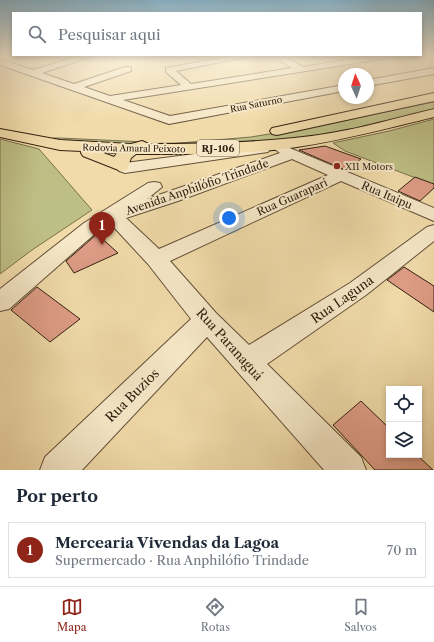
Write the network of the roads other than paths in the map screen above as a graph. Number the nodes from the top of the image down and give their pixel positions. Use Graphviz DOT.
graph roads {
  1 [pos="49,78"];
  2 [pos="102,78"];
  3 [pos="178,78"];
  4 [pos="243,78"];
  5 [pos="250,78"];
  6 [pos="395,78"];
  7 [pos="389,79"];
  8 [pos="374,82"];
  9 [pos="188,86"];
  10 [pos="76,87"];
  11 [pos="338,88"];
  12 [pos="271,93"];
  13 [pos="434,97"];
  14 [pos="111,99"];
  15 [pos="434,113"];
  16 [pos="0,126"];
  17 [pos="0,133"];
  18 [pos="197,138"];
  19 [pos="60,146"];
  20 [pos="131,149"];
  21 [pos="282,149"];
  22 [pos="123,167"];
  23 [pos="340,176"];
  24 [pos="154,187"];
  25 [pos="172,197"];
  26 [pos="434,215"];
  27 [pos="107,218"];
  28 [pos="434,231"];
  29 [pos="156,259"];
  30 [pos="0,302"];
  31 [pos="207,320"];
  32 [pos="246,362"];
  33 [pos="58,470"];
  34 [pos="348,470"];
  1 -- 10 [label="street"];
  2 -- 10 [label="street"];
  3 -- 9 [label="street"];
  4 -- 9 [label="street"];
  5 -- 12 [label="street"];
  6 -- 7 [label="street"];
  7 -- 8 [label="street"];
  9 -- 14 [label="street"];
  10 -- 14 [label="street"];
  11 -- 12 [label="street, Rua Saturno"];
  12 -- 14 [label="street, Rua Saturno"];
  13 -- 18 [label="highway, Rodovia Amaral Peixoto / RJ-106"];
  15 -- 21 [label="highway, Rodovia Amaral Peixoto / RJ-106"];
  16 -- 18 [label="highway, Rodovia Amaral Peixoto / RJ-106"];
  17 -- 19 [label="highway, Rodovia Amaral Peixoto / RJ-106"];
  18 -- 20 [label="highway"];
  19 -- 20 [label="highway, Rodovia Amaral Peixoto / RJ-106"];
  19 -- 22 [label="highway"];
  20 -- 21 [label="highway, Rodovia Amaral Peixoto / RJ-106"];
  20 -- 22 [label="highway"];
  21 -- 22 [label="street"];
  21 -- 23 [label="street, Rua Itaipu"];
  21 -- 25 [label="street, Avenida Anphilófio Trindade"];
  22 -- 24 [label="street"];
  23 -- 26 [label="street, Rua Itaipu"];
  23 -- 29 [label="street, Rua Guarapari"];
  24 -- 25 [label="street"];
  24 -- 27 [label="street"];
  25 -- 27 [label="street, Avenida Anphilófio Trindade"];
  27 -- 29 [label="street, Rua Paranaguá"];
  27 -- 30 [label="street"];
  28 -- 32 [label="street, Rua Laguna"];
  29 -- 31 [label="street, Rua Paranaguá"];
  31 -- 32 [label="street, Rua Paranaguá"];
  31 -- 33 [label="street, Rua Buzios"];
  32 -- 34 [label="street, Rua Paranaguá"];
}
